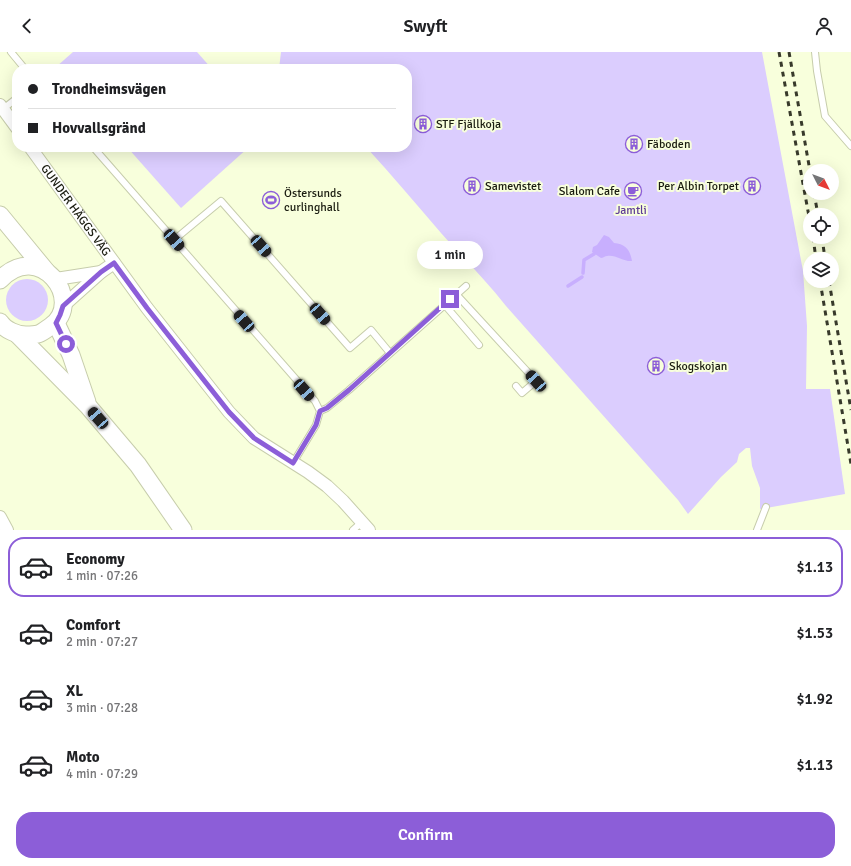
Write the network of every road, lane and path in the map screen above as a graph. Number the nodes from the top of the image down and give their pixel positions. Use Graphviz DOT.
graph roads {
  1 [pos="11,52"];
  2 [pos="815,52"];
  3 [pos="21,64"];
  4 [pos="12,101"];
  5 [pos="1,107"];
  6 [pos="12,121"];
  7 [pos="851,146"];
  8 [pos="34,152"];
  9 [pos="97,152"];
  10 [pos="0,215"];
  11 [pos="174,240"];
  12 [pos="114,263"];
  13 [pos="101,272"];
  14 [pos="51,275"];
  15 [pos="0,280"];
  16 [pos="466,286"];
  17 [pos="456,294"];
  18 [pos="444,304"];
  19 [pos="63,306"];
  20 [pos="56,323"];
  21 [pos="0,324"];
  22 [pos="18,335"];
  23 [pos="480,345"];
  24 [pos="390,353"];
  25 [pos="516,386"];
  26 [pos="88,406"];
  27 [pos="320,411"];
  28 [pos="293,463"];
  29 [pos="766,507"];
  30 [pos="0,517"];
  31 [pos="366,526"];
  32 [pos="7,530"];
  33 [pos="183,530"];
  34 [pos="353,530"];
  35 [pos="757,530"];
  1 -- 3 [label="lane"];
  2 -- 7 [label="lane"];
  4 -- 5 [label="lane"];
  5 -- 6 [label="street"];
  8 -- 12 [label="street, GUNDER HÄGGS VÄG"];
  9 -- 11 [label="lane"];
  10 -- 14 [label="main road"];
  11 -- 24 [label="lane"];
  11 -- 27 [label="lane"];
  12 -- 13 [label="street"];
  12 -- 28 [label="street, GUNDER HÄGGS VÄG"];
  13 -- 14 [label="street"];
  13 -- 19 [label="street"];
  14 -- 15 [label="main road"];
  14 -- 19 [label="main road"];
  16 -- 17 [label="lane"];
  17 -- 18 [label="lane"];
  17 -- 25 [label="lane"];
  18 -- 23 [label="lane"];
  18 -- 24 [label="lane"];
  19 -- 20 [label="main road"];
  20 -- 22 [label="main road"];
  20 -- 26 [label="main road"];
  21 -- 22 [label="main road"];
  22 -- 26 [label="main road"];
  24 -- 27 [label="lane"];
  26 -- 33 [label="main road"];
  27 -- 28 [label="lane"];
  28 -- 31 [label="street, GUNDER HÄGGS VÄG"];
  29 -- 35 [label="lane"];
  30 -- 32 [label="street"];
  31 -- 34 [label="lane"];
}
